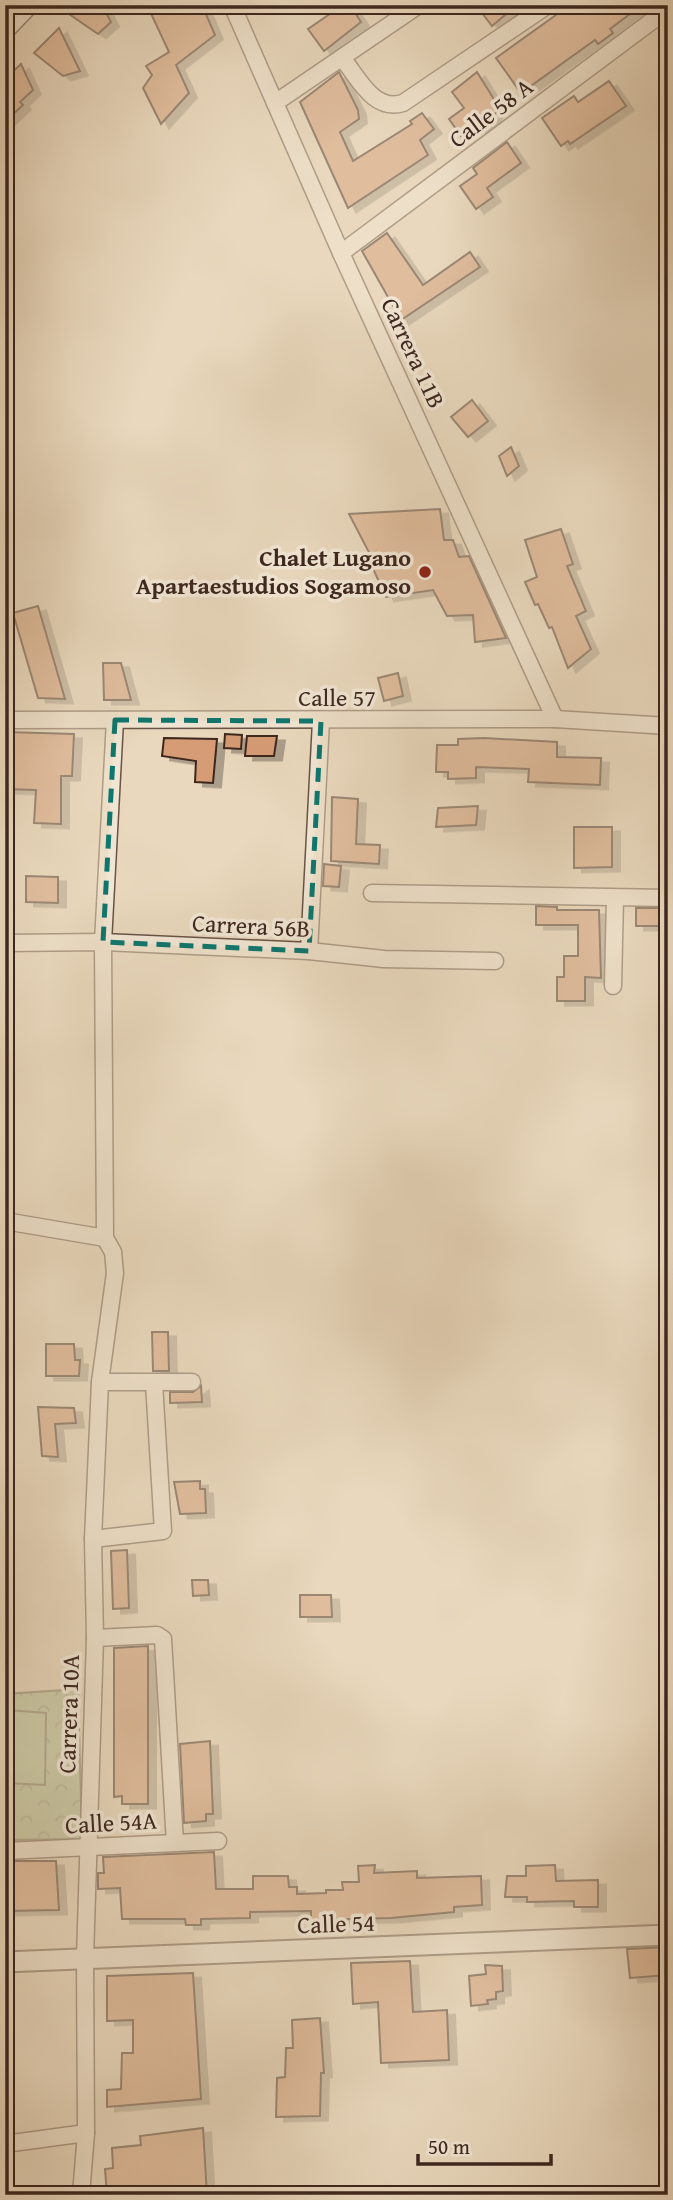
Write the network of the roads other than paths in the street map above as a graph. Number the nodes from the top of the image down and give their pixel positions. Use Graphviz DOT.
graph roads {
  1 [pos="27,5"];
  2 [pos="232,5"];
  3 [pos="419,5"];
  4 [pos="548,5"];
  5 [pos="668,9"];
  6 [pos="5,28"];
  7 [pos="343,59"];
  8 [pos="275,103"];
  9 [pos="341,253"];
  10 [pos="555,719"];
  11 [pos="5,720"];
  12 [pos="115,720"];
  13 [pos="321,720"];
  14 [pos="668,726"];
  15 [pos="372,893"];
  16 [pos="615,898"];
  17 [pos="668,898"];
  18 [pos="103,942"];
  19 [pos="5,943"];
  20 [pos="309,951"];
  21 [pos="495,961"];
  22 [pos="613,986"];
  23 [pos="5,1221"];
  24 [pos="105,1238"];
  25 [pos="100,1382"];
  26 [pos="192,1382"];
  27 [pos="154,1383"];
  28 [pos="93,1539"];
  29 [pos="95,1638"];
  30 [pos="218,1841"];
  31 [pos="175,1843"];
  32 [pos="88,1846"];
  33 [pos="5,1851"];
  34 [pos="668,1936"];
  35 [pos="85,1958"];
  36 [pos="5,1962"];
  37 [pos="86,2133"];
  38 [pos="5,2144"];
  39 [pos="82,2195"];
  1 -- 6 [label="main road"];
  2 -- 8 [label="street, Carrera 11B"];
  3 -- 7 [label="street"];
  4 -- 7 [label="street"];
  5 -- 9 [label="street, Calle 58 A"];
  7 -- 8 [label="street"];
  8 -- 9 [label="street, Carrera 11B"];
  9 -- 10 [label="street, Carrera 11B"];
  10 -- 13 [label="street, Calle 57"];
  10 -- 14 [label="street, Calle 57"];
  11 -- 12 [label="street, Calle 57"];
  12 -- 13 [label="street, Calle 57"];
  12 -- 18 [label="street, Carrera 10A"];
  13 -- 20 [label="street"];
  15 -- 16 [label="street"];
  16 -- 17 [label="street"];
  16 -- 22 [label="street"];
  18 -- 19 [label="street, Carrera 56B"];
  18 -- 20 [label="street, Carrera 56B"];
  18 -- 24 [label="street, Carrera 10A"];
  20 -- 21 [label="street, Carrera 56B"];
  23 -- 24 [label="street"];
  24 -- 25 [label="street, Carrera 10A"];
  25 -- 27 [label="street"];
  25 -- 28 [label="street, Carrera 10A"];
  26 -- 27 [label="street"];
  27 -- 28 [label="street"];
  28 -- 29 [label="street, Carrera 10A"];
  29 -- 31 [label="street"];
  29 -- 32 [label="street, Carrera 10A"];
  30 -- 31 [label="street, Calle 54A"];
  31 -- 32 [label="street, Calle 54A"];
  32 -- 33 [label="street, Calle 54A"];
  32 -- 35 [label="street, Carrera 10A"];
  34 -- 35 [label="street, Calle 54"];
  35 -- 36 [label="street, Calle 54"];
  35 -- 37 [label="street, Carrera 10A"];
  37 -- 38 [label="street"];
  37 -- 39 [label="street, Carrera 10A"];
}
